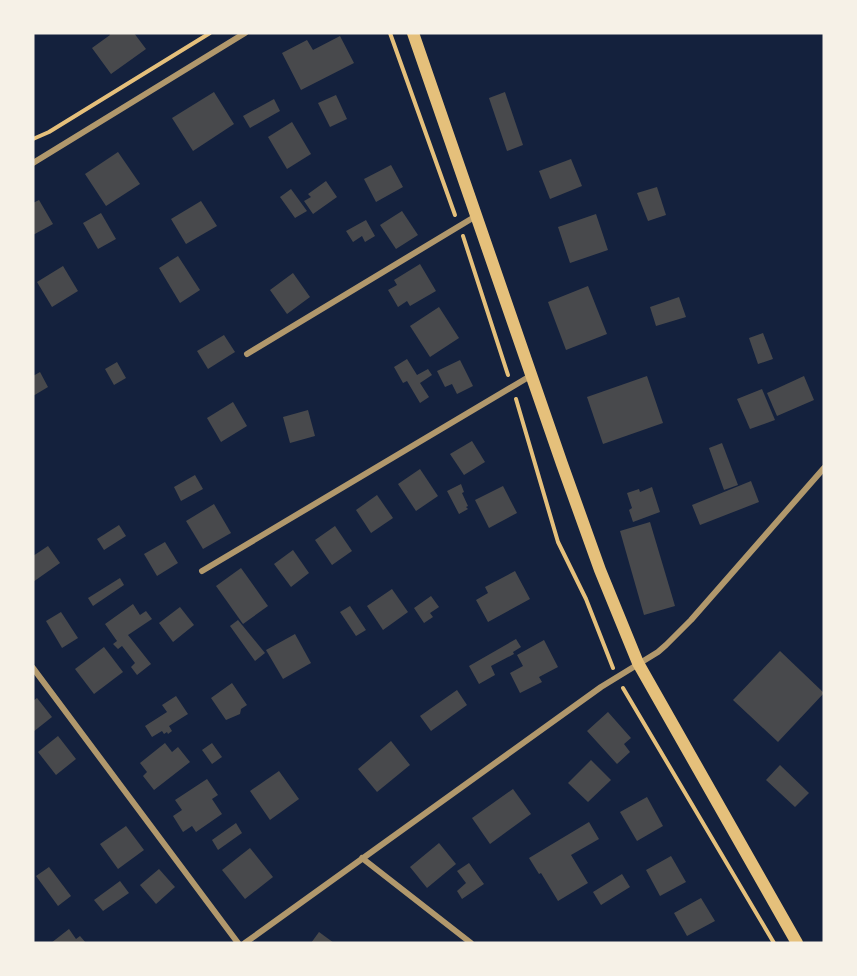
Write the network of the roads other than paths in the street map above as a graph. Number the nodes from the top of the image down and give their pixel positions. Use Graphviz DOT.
graph roads {
  1 [pos="245,33"];
  2 [pos="413,33"];
  3 [pos="33,163"];
  4 [pos="476,216"];
  5 [pos="247,354"];
  6 [pos="532,374"];
  7 [pos="824,468"];
  8 [pos="202,571"];
  9 [pos="638,663"];
  10 [pos="33,668"];
  11 [pos="362,858"];
  12 [pos="238,943"];
  13 [pos="245,943"];
  14 [pos="471,943"];
  15 [pos="797,943"];
  1 -- 3 [label="street"];
  2 -- 4 [label="main road"];
  4 -- 5 [label="street"];
  4 -- 6 [label="main road"];
  6 -- 8 [label="street"];
  6 -- 9 [label="main road"];
  7 -- 9 [label="street"];
  9 -- 11 [label="street"];
  9 -- 15 [label="main road"];
  10 -- 12 [label="street"];
  11 -- 13 [label="street"];
  11 -- 14 [label="street"];
}
